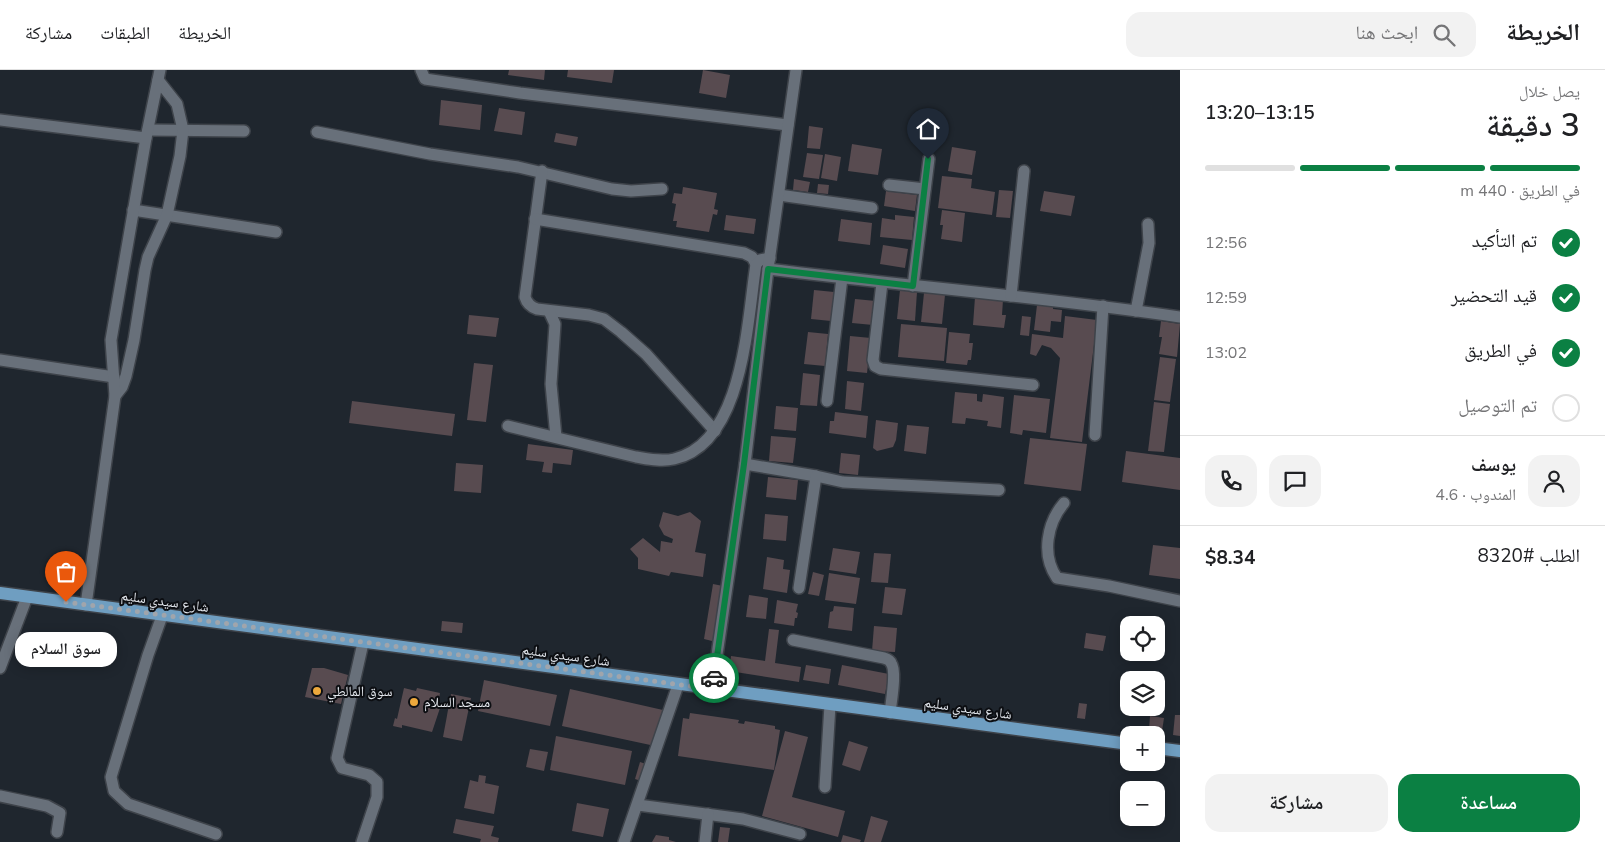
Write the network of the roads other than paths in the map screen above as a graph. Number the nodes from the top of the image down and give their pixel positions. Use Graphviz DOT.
graph roads {
  1 [pos="420,70"];
  2 [pos="796,70"];
  3 [pos="159,75"];
  4 [pos="0,120"];
  5 [pos="788,125"];
  6 [pos="183,130"];
  7 [pos="244,131"];
  8 [pos="317,132"];
  9 [pos="147,134"];
  10 [pos="928,159"];
  11 [pos="1024,171"];
  12 [pos="542,172"];
  13 [pos="889,185"];
  14 [pos="662,189"];
  15 [pos="925,189"];
  16 [pos="779,195"];
  17 [pos="872,208"];
  18 [pos="133,210"];
  19 [pos="167,216"];
  20 [pos="535,219"];
  21 [pos="1148,224"];
  22 [pos="276,232"];
  23 [pos="756,264"];
  24 [pos="769,264"];
  25 [pos="842,278"];
  26 [pos="882,283"];
  27 [pos="913,286"];
  28 [pos="1011,296"];
  29 [pos="1103,306"];
  30 [pos="549,311"];
  31 [pos="1136,311"];
  32 [pos="1180,317"];
  33 [pos="0,360"];
  34 [pos="114,378"];
  35 [pos="1033,384"];
  36 [pos="114,396"];
  37 [pos="827,401"];
  38 [pos="508,426"];
  39 [pos="715,431"];
  40 [pos="1095,436"];
  41 [pos="556,438"];
  42 [pos="744,464"];
  43 [pos="816,476"];
  44 [pos="998,490"];
  45 [pos="1064,503"];
  46 [pos="799,588"];
  47 [pos="0,593"];
  48 [pos="27,596"];
  49 [pos="1180,600"];
  50 [pos="86,605"];
  51 [pos="162,616"];
  52 [pos="792,640"];
  53 [pos="363,643"];
  54 [pos="0,668"];
  55 [pos="678,685"];
  56 [pos="712,689"];
  57 [pos="830,705"];
  58 [pos="890,713"];
  59 [pos="1120,743"];
  60 [pos="1165,749"];
  61 [pos="1180,751"];
  62 [pos="825,787"];
  63 [pos="0,796"];
  64 [pos="638,805"];
  65 [pos="708,814"];
  66 [pos="57,832"];
  67 [pos="216,834"];
  68 [pos="800,834"];
  69 [pos="362,842"];
  70 [pos="624,842"];
  71 [pos="705,842"];
  1 -- 5 [label="street"];
  2 -- 5 [label="street"];
  3 -- 6 [label="street"];
  3 -- 9 [label="street"];
  4 -- 9 [label="street"];
  5 -- 16 [label="street"];
  6 -- 7 [label="street"];
  6 -- 9 [label="street"];
  6 -- 19 [label="street"];
  8 -- 12 [label="street"];
  9 -- 18 [label="street"];
  10 -- 15 [label="street"];
  11 -- 28 [label="street"];
  12 -- 14 [label="street"];
  12 -- 20 [label="street"];
  13 -- 15 [label="street"];
  15 -- 27 [label="street"];
  16 -- 17 [label="street"];
  16 -- 24 [label="street"];
  18 -- 19 [label="street"];
  18 -- 34 [label="street"];
  19 -- 22 [label="street"];
  19 -- 36 [label="street"];
  20 -- 23 [label="street"];
  20 -- 30 [label="street"];
  21 -- 31 [label="street"];
  23 -- 24 [label="street"];
  23 -- 39 [label="street"];
  24 -- 25 [label="street"];
  24 -- 42 [label="street"];
  25 -- 26 [label="street"];
  25 -- 37 [label="street"];
  26 -- 27 [label="street"];
  26 -- 35 [label="street"];
  27 -- 28 [label="street"];
  28 -- 29 [label="street"];
  29 -- 31 [label="street"];
  29 -- 40 [label="street"];
  30 -- 39 [label="street"];
  30 -- 41 [label="street"];
  31 -- 32 [label="street"];
  33 -- 34 [label="street"];
  34 -- 36 [label="street"];
  36 -- 50 [label="street"];
  38 -- 41 [label="street"];
  39 -- 41 [label="street"];
  42 -- 43 [label="street"];
  42 -- 56 [label="street"];
  43 -- 44 [label="street"];
  43 -- 46 [label="street"];
  45 -- 49 [label="street"];
  47 -- 48 [label="main road, شارع سيدي سليم"];
  48 -- 50 [label="main road, شارع سيدي سليم"];
  48 -- 54 [label="street"];
  50 -- 51 [label="main road, شارع سيدي سليم"];
  51 -- 53 [label="main road, شارع سيدي سليم"];
  51 -- 67 [label="street"];
  52 -- 58 [label="street"];
  53 -- 55 [label="main road, شارع سيدي سليم"];
  53 -- 69 [label="street"];
  55 -- 56 [label="main road, شارع سيدي سليم"];
  55 -- 64 [label="street"];
  56 -- 57 [label="main road, شارع سيدي سليم"];
  57 -- 58 [label="main road, شارع سيدي سليم"];
  57 -- 62 [label="street"];
  58 -- 59 [label="main road, شارع سيدي سليم"];
  60 -- 61 [label="main road"];
  63 -- 66 [label="street"];
  64 -- 65 [label="street"];
  64 -- 70 [label="street"];
  65 -- 68 [label="street"];
  65 -- 71 [label="street"];
}
